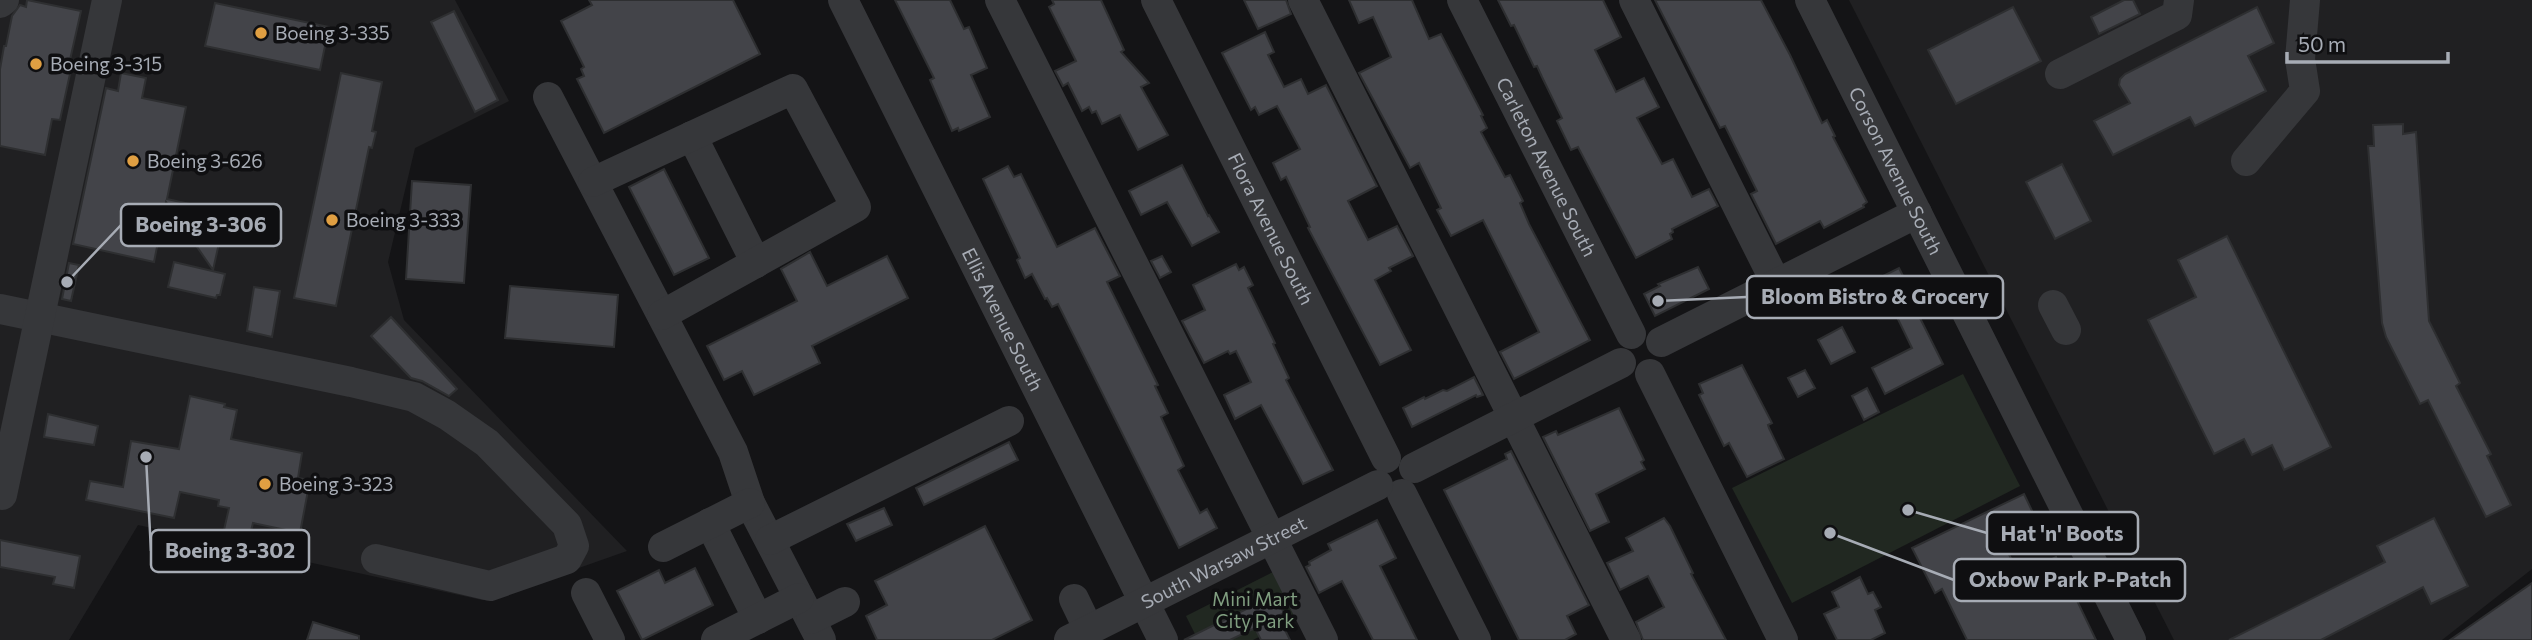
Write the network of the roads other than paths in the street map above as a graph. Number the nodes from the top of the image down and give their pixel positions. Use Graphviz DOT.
graph roads {
  1 [pos="107,0"];
  2 [pos="843,0"];
  3 [pos="1000,0"];
  4 [pos="1156,0"];
  5 [pos="1303,0"];
  6 [pos="1462,0"];
  7 [pos="1634,0"];
  8 [pos="1810,0"];
  9 [pos="2179,0"];
  10 [pos="2305,0"];
  11 [pos="2060,74"];
  12 [pos="548,97"];
  13 [pos="692,136"];
  14 [pos="2246,161"];
  15 [pos="593,183"];
  16 [pos="1917,213"];
  17 [pos="756,263"];
  18 [pos="1776,284"];
  19 [pos="0,309"];
  20 [pos="662,315"];
  21 [pos="40,316"];
  22 [pos="1631,334"];
  23 [pos="1661,342"];
  24 [pos="1621,363"];
  25 [pos="1650,374"];
  26 [pos="1512,416"];
  27 [pos="1009,421"];
  28 [pos="1395,476"];
  29 [pos="2,495"];
  30 [pos="750,503"];
  31 [pos="710,523"];
  32 [pos="1271,537"];
  33 [pos="770,540"];
  34 [pos="663,547"];
  35 [pos="376,559"];
  36 [pos="586,593"];
  37 [pos="1074,599"];
  38 [pos="845,602"];
  39 [pos="1144,602"];
  40 [pos="758,619"];
  41 [pos="810,619"];
  42 [pos="1082,637"];
  43 [pos="610,640"];
  44 [pos="716,640"];
  45 [pos="1163,640"];
  46 [pos="1323,640"];
  47 [pos="1476,640"];
  48 [pos="1626,640"];
  49 [pos="1783,640"];
  50 [pos="2131,640"];
  1 -- 21 [label="street"];
  2 -- 39 [label="street, Ellis Avenue South"];
  3 -- 32 [label="street"];
  4 -- 28 [label="street, Flora Avenue South"];
  5 -- 26 [label="street"];
  6 -- 22 [label="street, Carleton Avenue South"];
  7 -- 18 [label="street"];
  8 -- 16 [label="street, Corson Avenue South"];
  9 -- 11 [label="street"];
  10 -- 14 [label="street"];
  12 -- 15 [label="street"];
  13 -- 15 [label="street"];
  13 -- 17 [label="street"];
  13 -- 17 [label="street"];
  15 -- 20 [label="street"];
  16 -- 18 [label="street"];
  16 -- 50 [label="street, Corson Avenue South"];
  17 -- 20 [label="street"];
  18 -- 23 [label="street"];
  19 -- 21 [label="street"];
  20 -- 30 [label="street"];
  21 -- 29 [label="street"];
  21 -- 35 [label="street"];
  22 -- 23 [label="street"];
  22 -- 24 [label="street"];
  23 -- 25 [label="street"];
  24 -- 25 [label="street"];
  24 -- 26 [label="street, South Warsaw Street"];
  25 -- 49 [label="street"];
  26 -- 28 [label="street, South Warsaw Street"];
  26 -- 48 [label="street"];
  27 -- 33 [label="street"];
  28 -- 32 [label="street, South Warsaw Street"];
  28 -- 47 [label="street, Flora Avenue South"];
  30 -- 31 [label="street"];
  30 -- 33 [label="street"];
  31 -- 34 [label="street"];
  31 -- 40 [label="street"];
  32 -- 39 [label="street, South Warsaw Street"];
  32 -- 46 [label="street"];
  33 -- 41 [label="street"];
  36 -- 43 [label="street"];
  37 -- 42 [label="street"];
  38 -- 41 [label="street"];
  39 -- 42 [label="street, South Warsaw Street"];
  39 -- 45 [label="street, Ellis Avenue South"];
  40 -- 41 [label="street"];
  40 -- 44 [label="street"];
}
